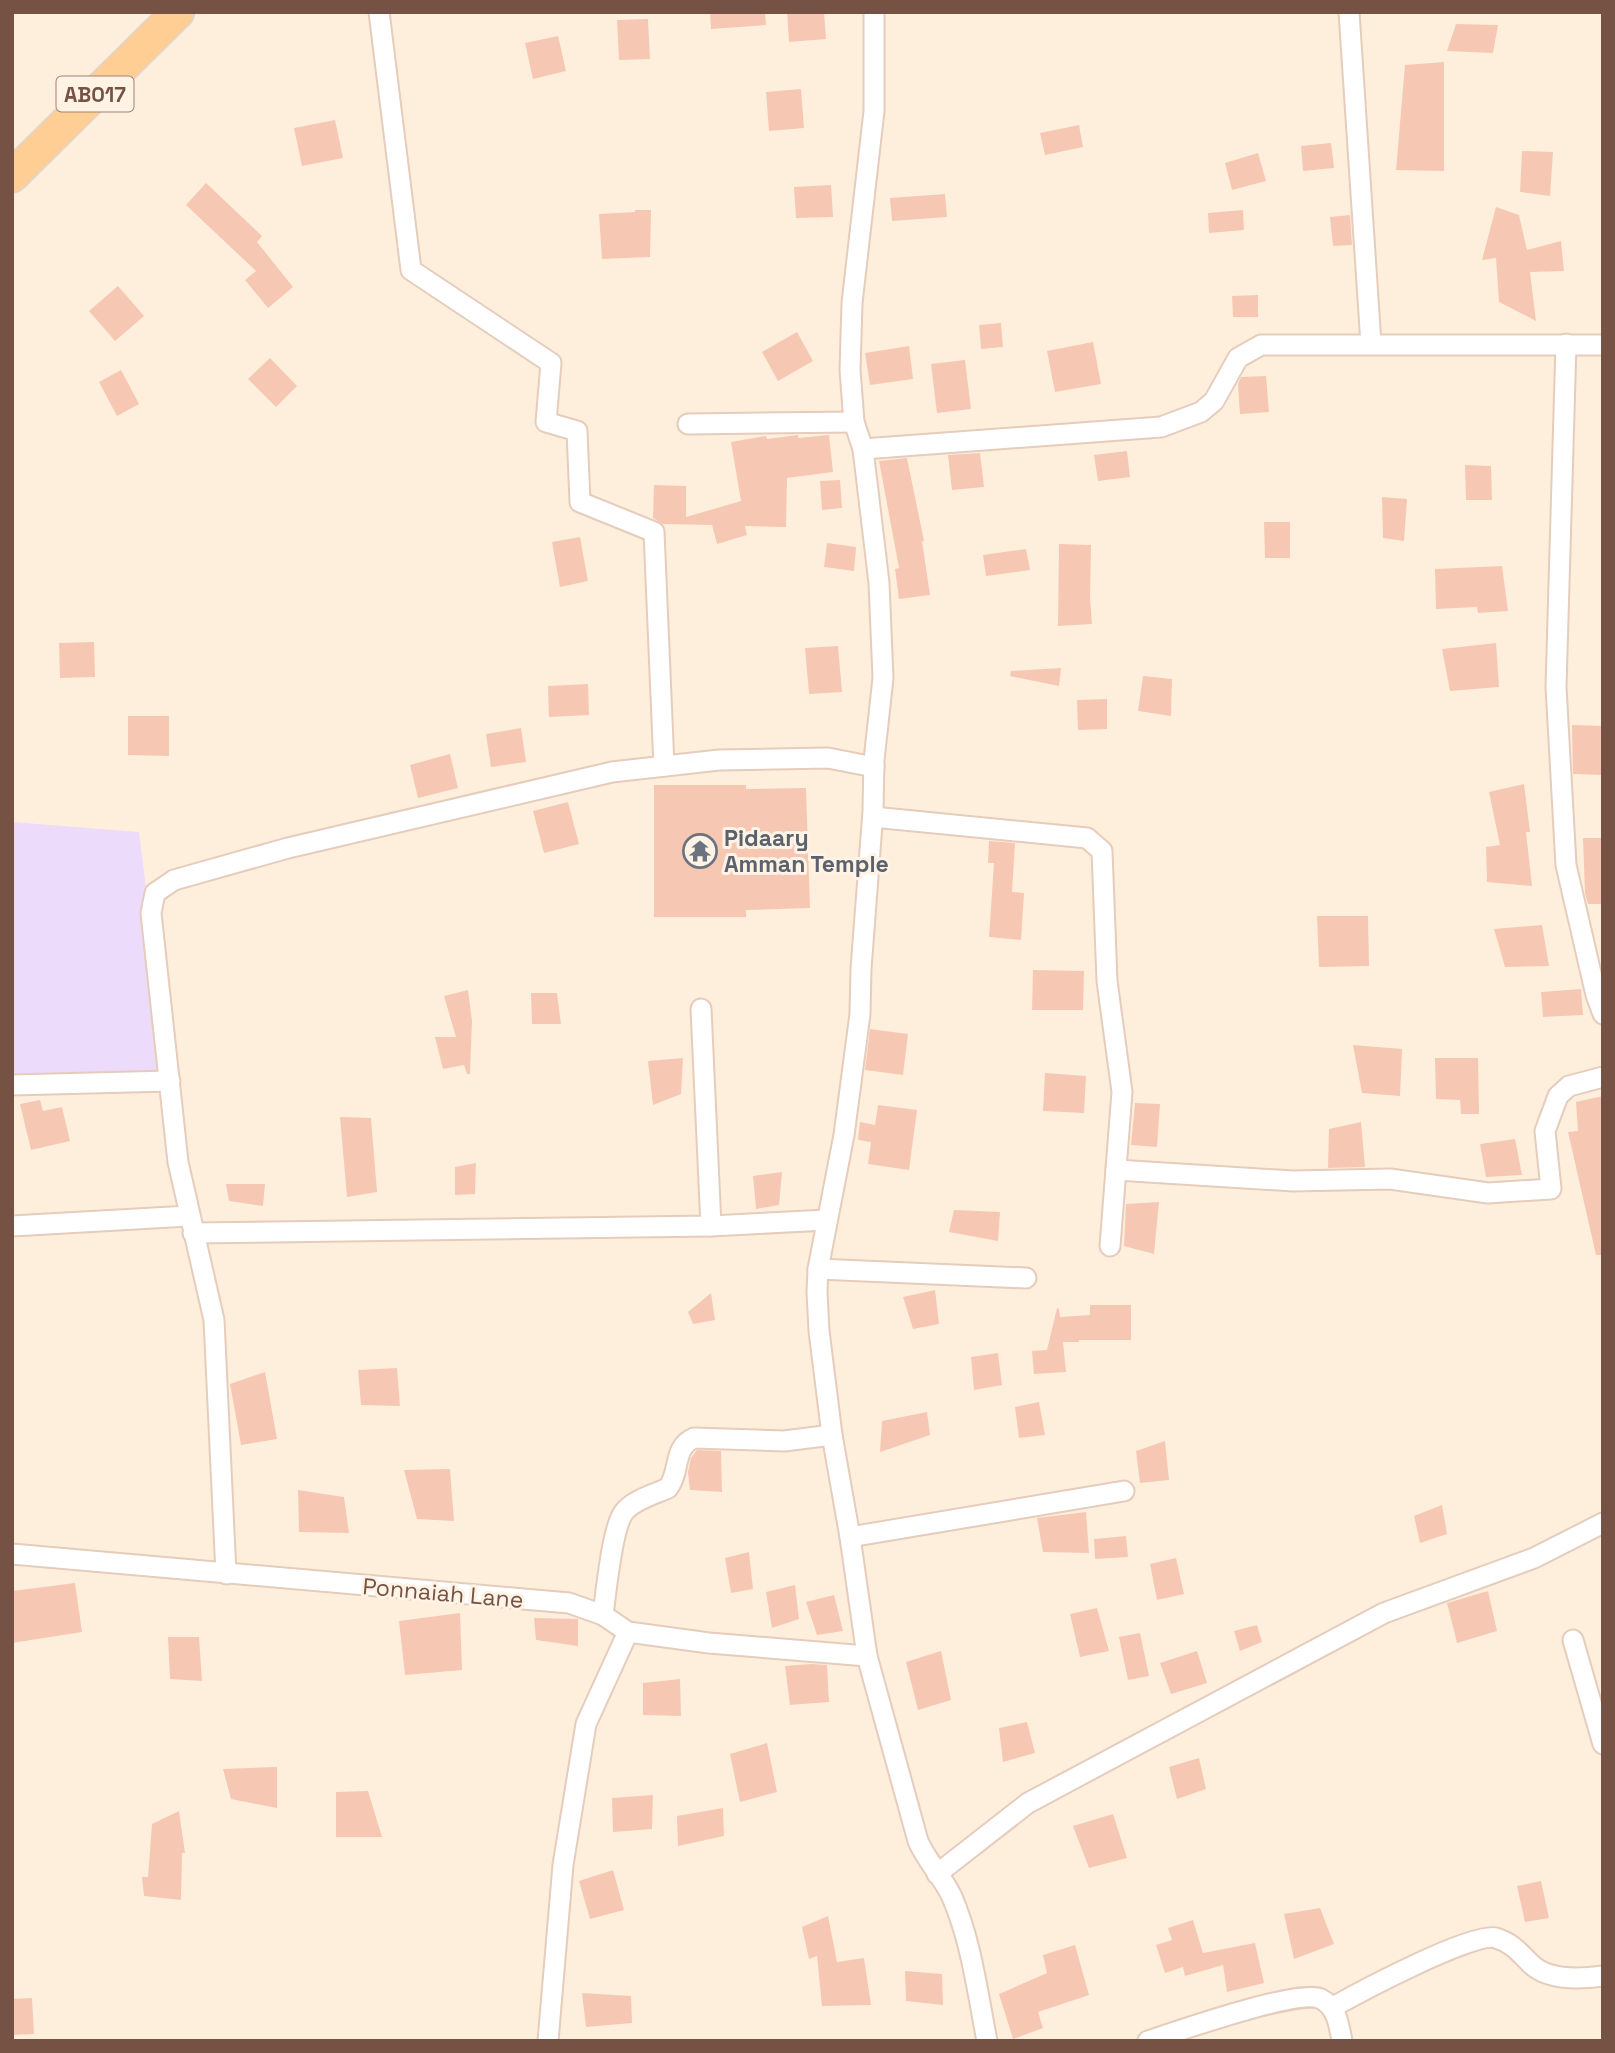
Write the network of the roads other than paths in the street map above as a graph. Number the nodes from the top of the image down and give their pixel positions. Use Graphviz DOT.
graph roads {
  1 [pos="178,12"];
  2 [pos="379,12"];
  3 [pos="874,12"];
  4 [pos="1349,12"];
  5 [pos="12,176"];
  6 [pos="1371,344"];
  7 [pos="1566,344"];
  8 [pos="1603,345"];
  9 [pos="853,422"];
  10 [pos="688,424"];
  11 [pos="863,449"];
  12 [pos="664,766"];
  13 [pos="874,767"];
  14 [pos="873,817"];
  15 [pos="701,1009"];
  16 [pos="1603,1014"];
  17 [pos="1603,1077"];
  18 [pos="170,1081"];
  19 [pos="12,1085"];
  20 [pos="1116,1170"];
  21 [pos="827,1220"];
  22 [pos="191,1224"];
  23 [pos="12,1226"];
  24 [pos="710,1226"];
  25 [pos="1110,1246"];
  26 [pos="818,1269"];
  27 [pos="1026,1278"];
  28 [pos="832,1435"];
  29 [pos="1124,1491"];
  30 [pos="1603,1523"];
  31 [pos="850,1537"];
  32 [pos="12,1554"];
  33 [pos="226,1574"];
  34 [pos="603,1615"];
  35 [pos="628,1632"];
  36 [pos="1573,1640"];
  37 [pos="867,1656"];
  38 [pos="1603,1744"];
  39 [pos="937,1874"];
  40 [pos="1603,1976"];
  41 [pos="1333,2007"];
  42 [pos="548,2041"];
  43 [pos="986,2041"];
  44 [pos="1148,2041"];
  45 [pos="1342,2041"];
  1 -- 5 [label="main road, AB017"];
  2 -- 12 [label="street"];
  3 -- 9 [label="street"];
  4 -- 6 [label="street"];
  6 -- 7 [label="street"];
  6 -- 11 [label="street"];
  7 -- 8 [label="street"];
  7 -- 16 [label="street"];
  9 -- 10 [label="street"];
  9 -- 11 [label="street"];
  11 -- 13 [label="street"];
  12 -- 13 [label="street"];
  12 -- 18 [label="street"];
  13 -- 14 [label="street"];
  14 -- 20 [label="street"];
  14 -- 21 [label="street"];
  15 -- 24 [label="street"];
  17 -- 20 [label="street"];
  18 -- 19 [label="street"];
  18 -- 22 [label="street"];
  20 -- 25 [label="street"];
  21 -- 24 [label="street"];
  21 -- 26 [label="street"];
  22 -- 23 [label="street"];
  22 -- 24 [label="street"];
  22 -- 33 [label="street"];
  26 -- 27 [label="street"];
  26 -- 28 [label="street"];
  28 -- 31 [label="street"];
  28 -- 34 [label="street"];
  29 -- 31 [label="street"];
  30 -- 39 [label="street"];
  31 -- 37 [label="street"];
  32 -- 33 [label="street, Ponnaiah Lane"];
  33 -- 34 [label="street, Ponnaiah Lane"];
  34 -- 35 [label="street, Ponnaiah Lane"];
  35 -- 37 [label="street, Ponnaiah Lane"];
  35 -- 42 [label="street"];
  36 -- 38 [label="street"];
  37 -- 39 [label="street"];
  39 -- 43 [label="street"];
  40 -- 41 [label="street"];
  41 -- 44 [label="street"];
  41 -- 45 [label="street"];
}
